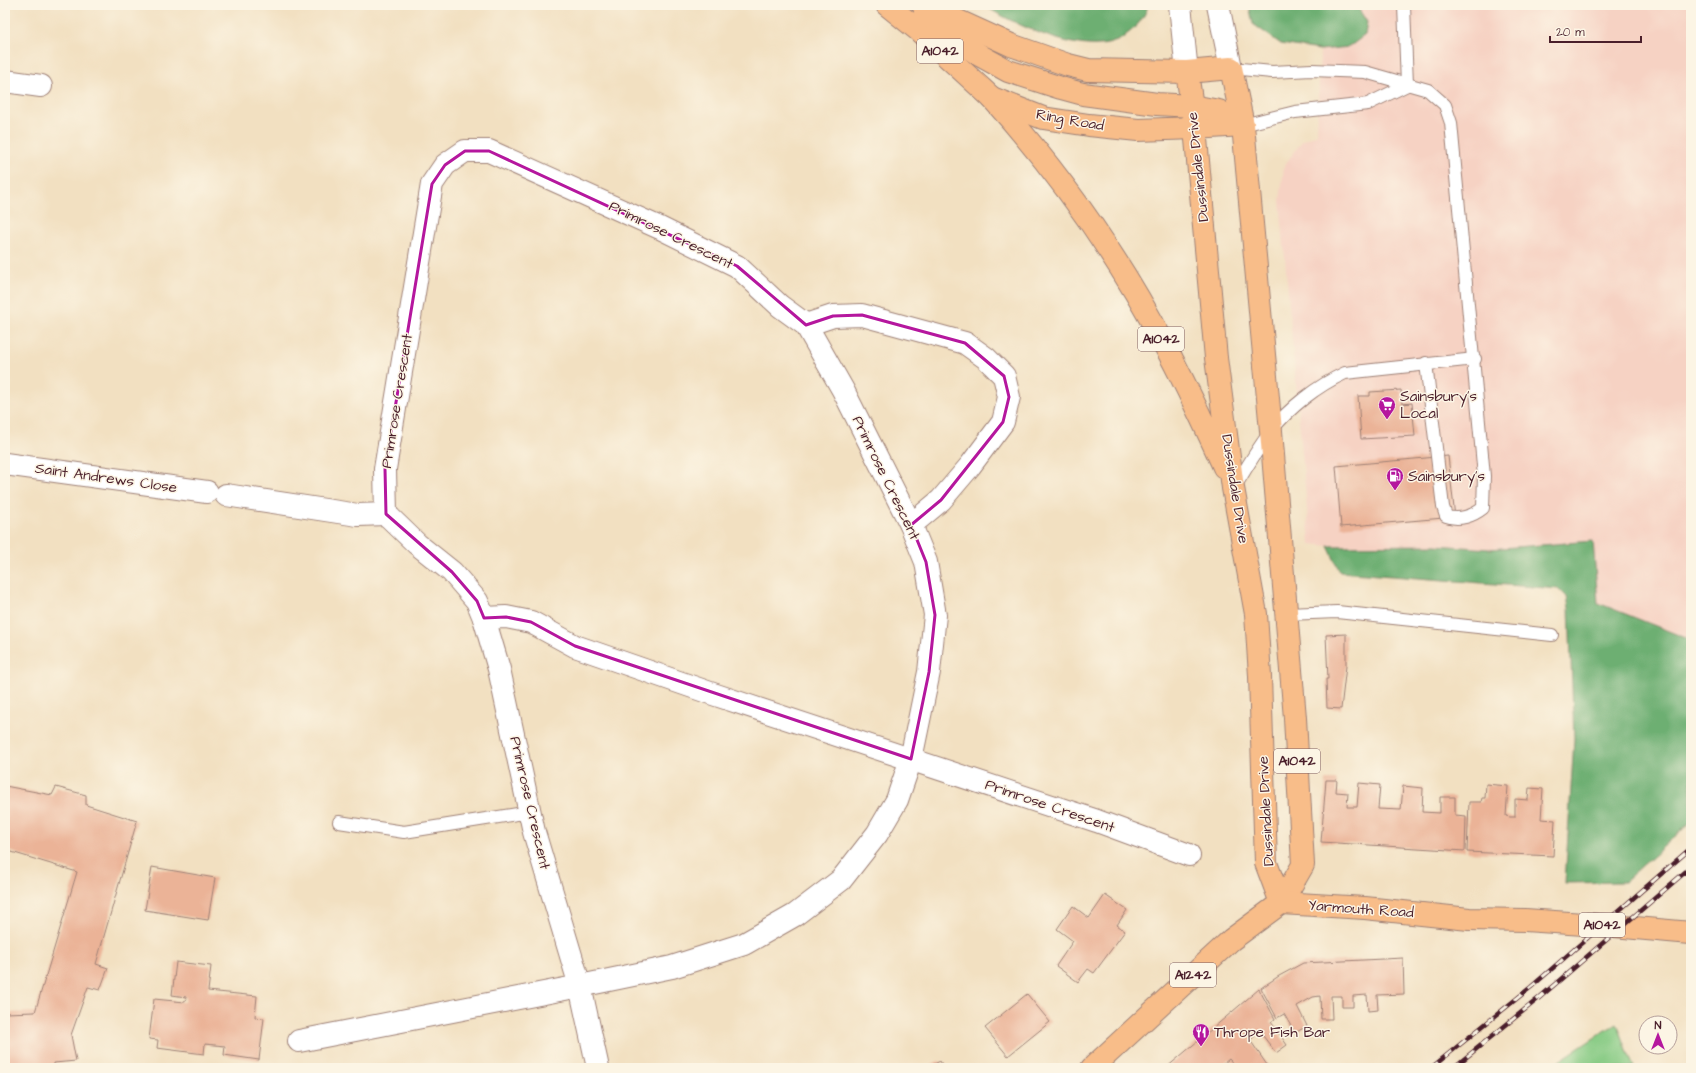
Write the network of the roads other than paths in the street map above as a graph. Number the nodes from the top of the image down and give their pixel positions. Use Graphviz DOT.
graph roads {
  1 [pos="887,5"];
  2 [pos="918,5"];
  3 [pos="923,5"];
  4 [pos="1180,5"];
  5 [pos="1218,5"];
  6 [pos="1404,5"];
  7 [pos="1231,68"];
  8 [pos="1187,72"];
  9 [pos="5,81"];
  10 [pos="1407,85"];
  11 [pos="42,86"];
  12 [pos="992,98"];
  13 [pos="1192,106"];
  14 [pos="1243,125"];
  15 [pos="1195,128"];
  16 [pos="806,325"];
  17 [pos="1475,359"];
  18 [pos="1426,364"];
  19 [pos="1271,431"];
  20 [pos="5,464"];
  21 [pos="1233,488"];
  22 [pos="386,514"];
  23 [pos="911,525"];
  24 [pos="1287,614"];
  25 [pos="484,618"];
  26 [pos="1552,635"];
  27 [pos="911,759"];
  28 [pos="530,812"];
  29 [pos="339,822"];
  30 [pos="1189,855"];
  31 [pos="1281,903"];
  32 [pos="1691,933"];
  33 [pos="580,986"];
  34 [pos="299,1041"];
  35 [pos="598,1068"];
  36 [pos="1092,1068"];
  1 -- 12 [label="main road, Ring Road / A1042"];
  2 -- 13 [label="main road, A1042"];
  3 -- 8 [label="main road, A1042"];
  4 -- 8 [label="street, Dussindale Drive"];
  5 -- 7 [label="street, Dussindale Drive"];
  6 -- 10 [label="lane"];
  7 -- 8 [label="main road, A1042"];
  7 -- 10 [label="lane"];
  7 -- 14 [label="main road, Dussindale Drive / A1042"];
  8 -- 13 [label="main road, Dussindale Drive / A1042"];
  9 -- 11 [label="street"];
  10 -- 14 [label="lane"];
  10 -- 17 [label="lane"];
  12 -- 15 [label="main road, Ring Road / A1042"];
  12 -- 21 [label="main road, A1042"];
  13 -- 14 [label="main road, A1042"];
  13 -- 15 [label="main road, Dussindale Drive / A1042"];
  14 -- 15 [label="main road, Ring Road / A1042"];
  14 -- 19 [label="main road, Dussindale Drive / A1042"];
  15 -- 21 [label="main road, Dussindale Drive / A1042"];
  16 -- 22 [label="street, Primrose Crescent"];
  16 -- 23 [label="street, Primrose Crescent"];
  16 -- 23 [label="street"];
  17 -- 18 [label="lane"];
  17 -- 18 [label="lane"];
  18 -- 19 [label="lane"];
  19 -- 21 [label="lane"];
  19 -- 24 [label="main road, Dussindale Drive / A1042"];
  20 -- 22 [label="street, Saint Andrews Close"];
  21 -- 31 [label="main road, Dussindale Drive / A1042"];
  22 -- 25 [label="street, Primrose Crescent"];
  23 -- 27 [label="street, Primrose Crescent"];
  24 -- 26 [label="lane"];
  24 -- 31 [label="main road, Dussindale Drive / A1042"];
  25 -- 27 [label="street, Primrose Crescent"];
  25 -- 28 [label="street, Primrose Crescent"];
  27 -- 30 [label="street, Primrose Crescent"];
  27 -- 33 [label="street, Primrose Crescent"];
  28 -- 29 [label="lane"];
  28 -- 33 [label="street, Primrose Crescent"];
  31 -- 32 [label="main road, Yarmouth Road / A1042"];
  31 -- 36 [label="main road, A1242"];
  33 -- 34 [label="street, Primrose Crescent"];
  33 -- 35 [label="street, Primrose Crescent"];
}
